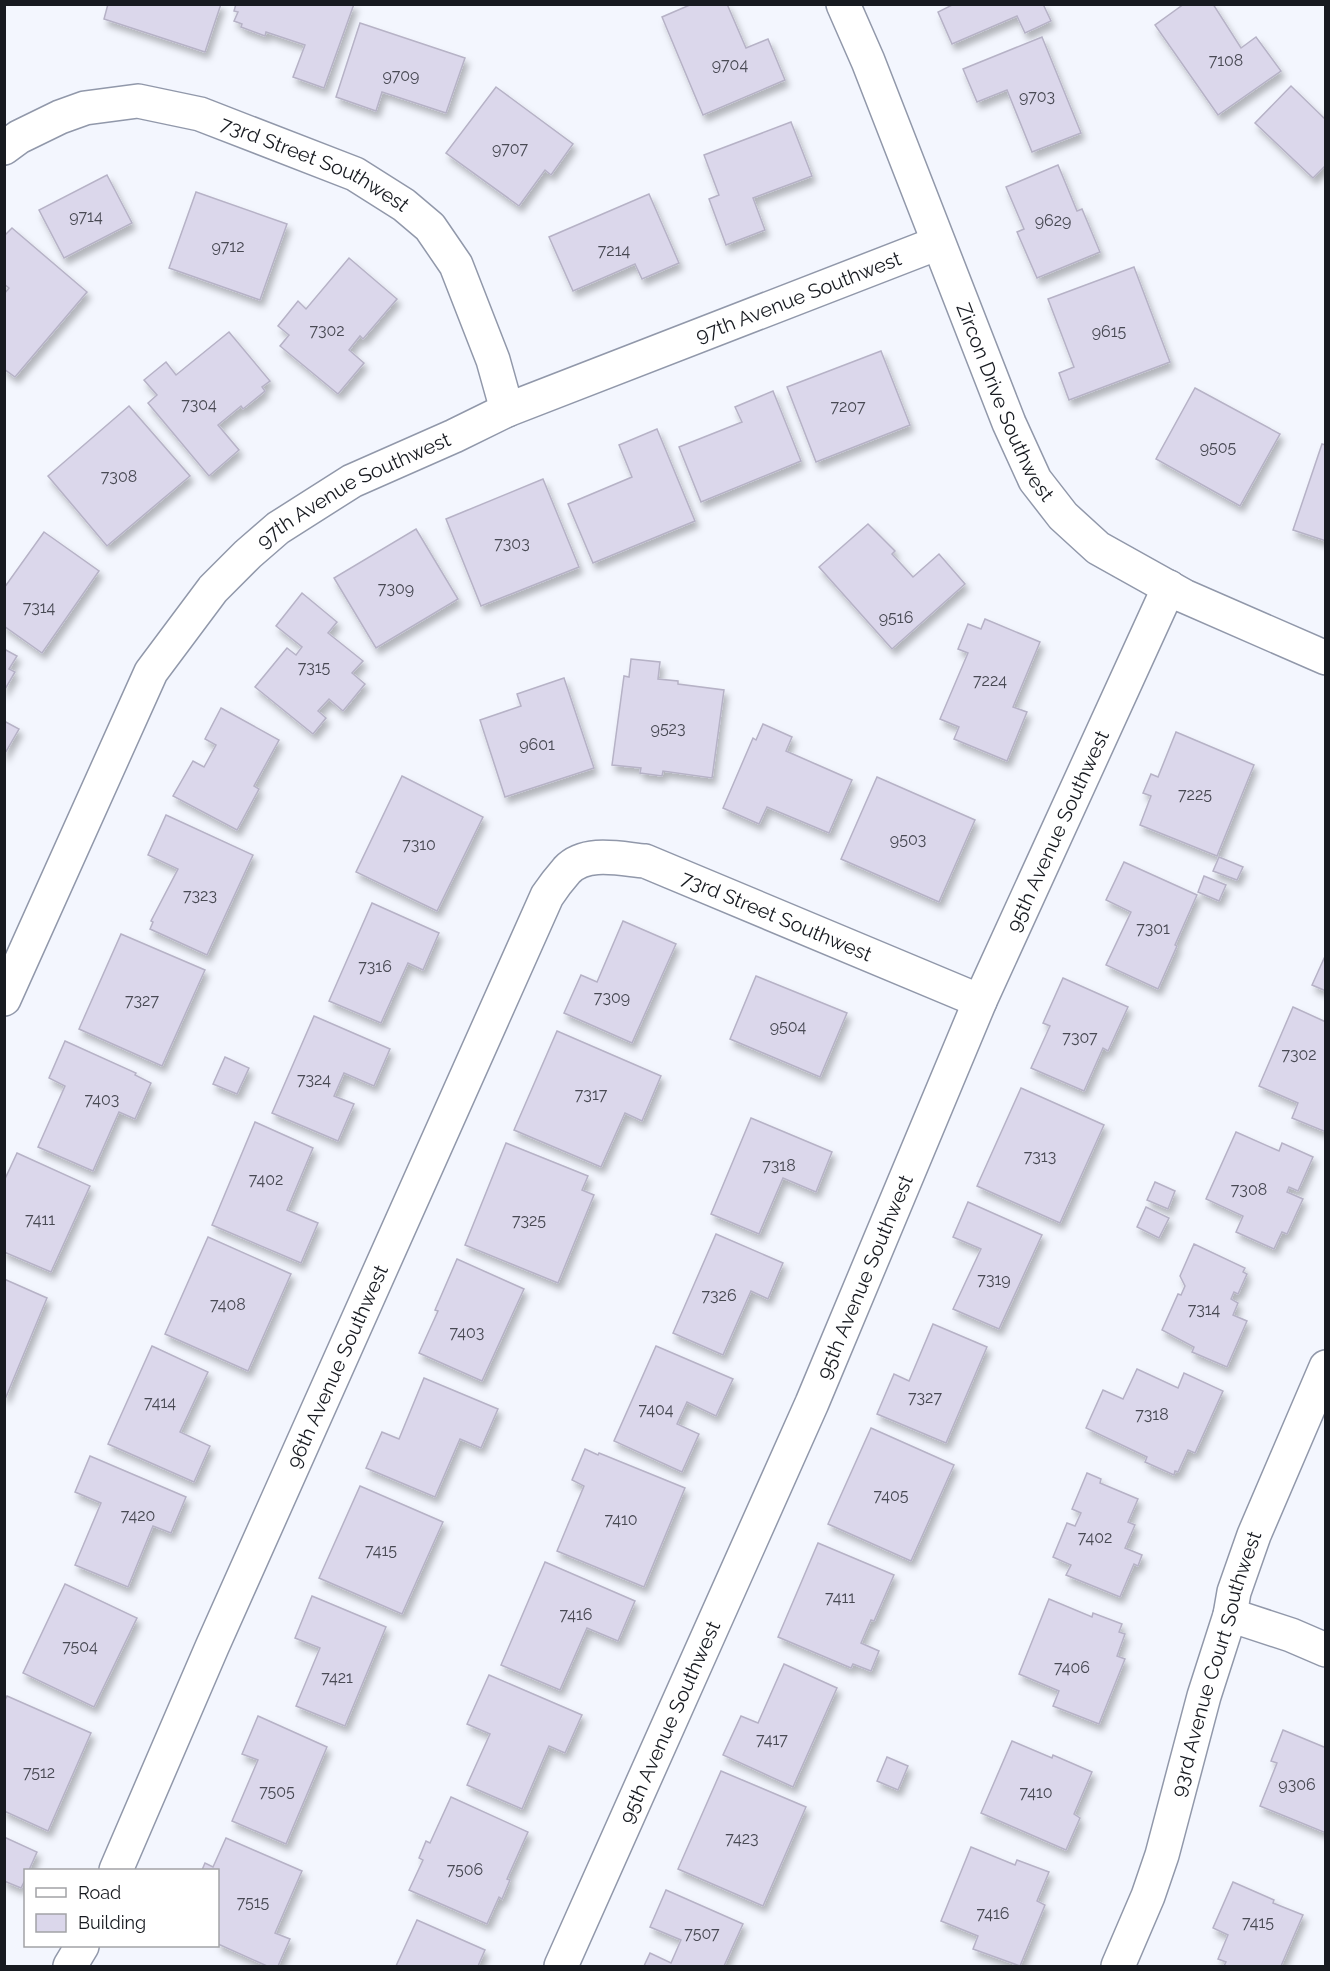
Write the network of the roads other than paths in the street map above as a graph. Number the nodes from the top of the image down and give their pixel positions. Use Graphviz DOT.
graph roads {
  1 [pos="843,4"];
  2 [pos="4,147"];
  3 [pos="938,243"];
  4 [pos="507,410"];
  5 [pos="1169,587"];
  6 [pos="1326,658"];
  7 [pos="568,868"];
  8 [pos="4,999"];
  9 [pos="980,1001"];
  10 [pos="1326,1367"];
  11 [pos="1230,1615"];
  12 [pos="1326,1650"];
  13 [pos="116,1869"];
  14 [pos="81,1947"];
  15 [pos="70,1966"];
  16 [pos="561,1966"];
  17 [pos="1118,1966"];
  1 -- 3 [label="street, Zircon Drive Southwest"];
  2 -- 4 [label="street, 73rd Street Southwest"];
  3 -- 4 [label="street, 97th Avenue Southwest"];
  3 -- 5 [label="street, Zircon Drive Southwest"];
  4 -- 8 [label="street, 97th Avenue Southwest"];
  5 -- 6 [label="street, Zircon Drive Southwest"];
  5 -- 9 [label="street, 95th Avenue Southwest"];
  7 -- 9 [label="street, 73rd Street Southwest"];
  7 -- 13 [label="street, 96th Avenue Southwest"];
  9 -- 16 [label="street, 95th Avenue Southwest"];
  10 -- 11 [label="street, 93rd Avenue Court Southwest"];
  11 -- 12 [label="street"];
  11 -- 17 [label="street, 93rd Avenue Court Southwest"];
  14 -- 15 [label="street"];
}
